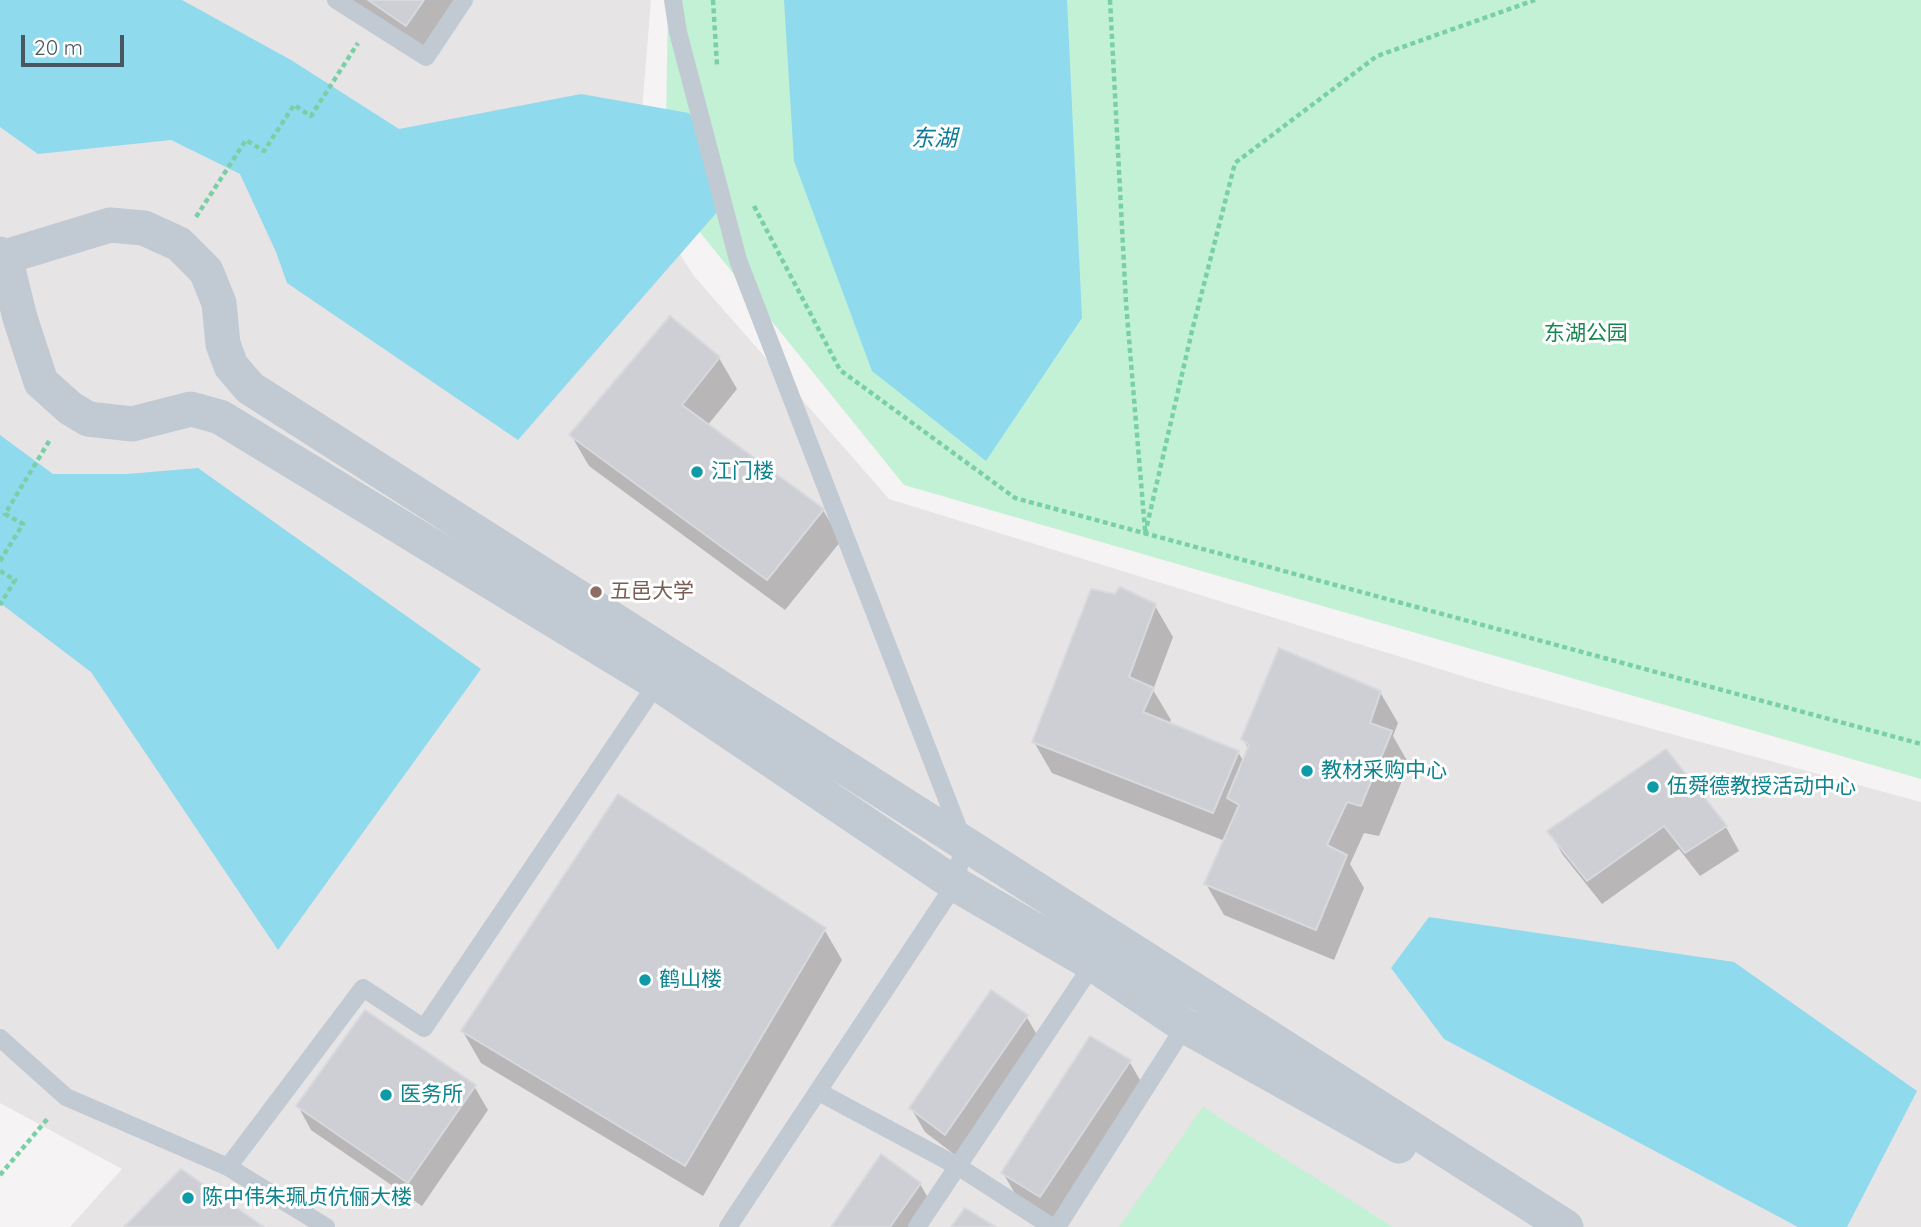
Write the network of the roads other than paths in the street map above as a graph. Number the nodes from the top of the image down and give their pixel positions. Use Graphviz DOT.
graph roads {
  1 [pos="336,0"];
  2 [pos="464,0"];
  3 [pos="673,0"];
  4 [pos="2,256"];
  5 [pos="657,683"];
  6 [pos="964,843"];
  7 [pos="955,884"];
  8 [pos="1093,964"];
  9 [pos="1185,1026"];
  10 [pos="0,1038"];
  11 [pos="819,1092"];
  12 [pos="228,1167"];
  13 [pos="959,1167"];
  14 [pos="326,1227"];
  15 [pos="728,1227"];
  16 [pos="917,1227"];
  17 [pos="1054,1227"];
  18 [pos="1526,1227"];
  19 [pos="1566,1227"];
  1 -- 2 [label="lane"];
  3 -- 6 [label="lane"];
  4 -- 5 [label="street"];
  4 -- 6 [label="street"];
  5 -- 7 [label="street"];
  5 -- 12 [label="lane"];
  6 -- 7 [label="lane"];
  6 -- 19 [label="street"];
  7 -- 8 [label="street"];
  7 -- 11 [label="lane"];
  8 -- 9 [label="street"];
  8 -- 13 [label="lane"];
  9 -- 17 [label="lane"];
  9 -- 18 [label="street"];
  10 -- 12 [label="lane"];
  11 -- 13 [label="lane"];
  11 -- 15 [label="lane"];
  12 -- 14 [label="lane"];
  13 -- 16 [label="lane"];
  13 -- 17 [label="lane"];
}
